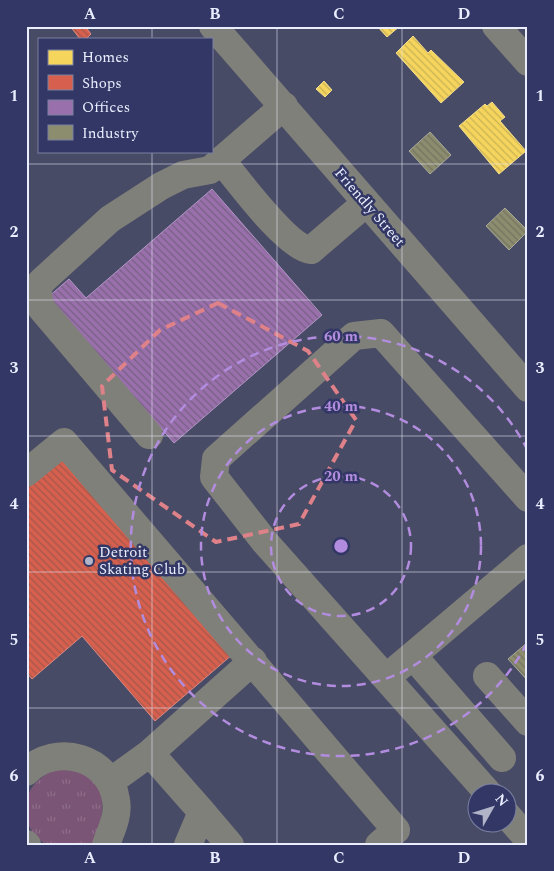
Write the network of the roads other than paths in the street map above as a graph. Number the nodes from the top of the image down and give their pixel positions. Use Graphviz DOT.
graph roads {
  1 [pos="213,26"];
  2 [pos="496,26"];
  3 [pos="528,62"];
  4 [pos="284,106"];
  5 [pos="221,160"];
  6 [pos="366,203"];
  7 [pos="528,388"];
  8 [pos="149,435"];
  9 [pos="26,473"];
  10 [pos="528,498"];
  11 [pos="528,558"];
  12 [pos="413,656"];
  13 [pos="253,661"];
  14 [pos="487,676"];
  15 [pos="386,678"];
  16 [pos="528,722"];
  17 [pos="150,752"];
  18 [pos="502,758"];
  19 [pos="26,772"];
  20 [pos="110,782"];
  21 [pos="480,784"];
  22 [pos="202,812"];
  23 [pos="516,825"];
  24 [pos="528,839"];
  25 [pos="106,845"];
  26 [pos="188,845"];
  27 [pos="230,845"];
  28 [pos="379,845"];
  1 -- 4 [label="street, Friendly Street"];
  2 -- 3 [label="street"];
  4 -- 5 [label="street"];
  4 -- 6 [label="street, Friendly Street"];
  5 -- 6 [label="street"];
  5 -- 8 [label="street"];
  6 -- 7 [label="street, Friendly Street"];
  9 -- 13 [label="street"];
  10 -- 15 [label="street"];
  11 -- 12 [label="street"];
  12 -- 15 [label="street"];
  12 -- 18 [label="street"];
  13 -- 17 [label="street"];
  13 -- 28 [label="street"];
  14 -- 16 [label="street"];
  15 -- 21 [label="street"];
  17 -- 20 [label="street"];
  17 -- 22 [label="street"];
  19 -- 20 [label="street"];
  20 -- 25 [label="street"];
  22 -- 26 [label="street"];
  22 -- 27 [label="street"];
  23 -- 24 [label="street"];
}
